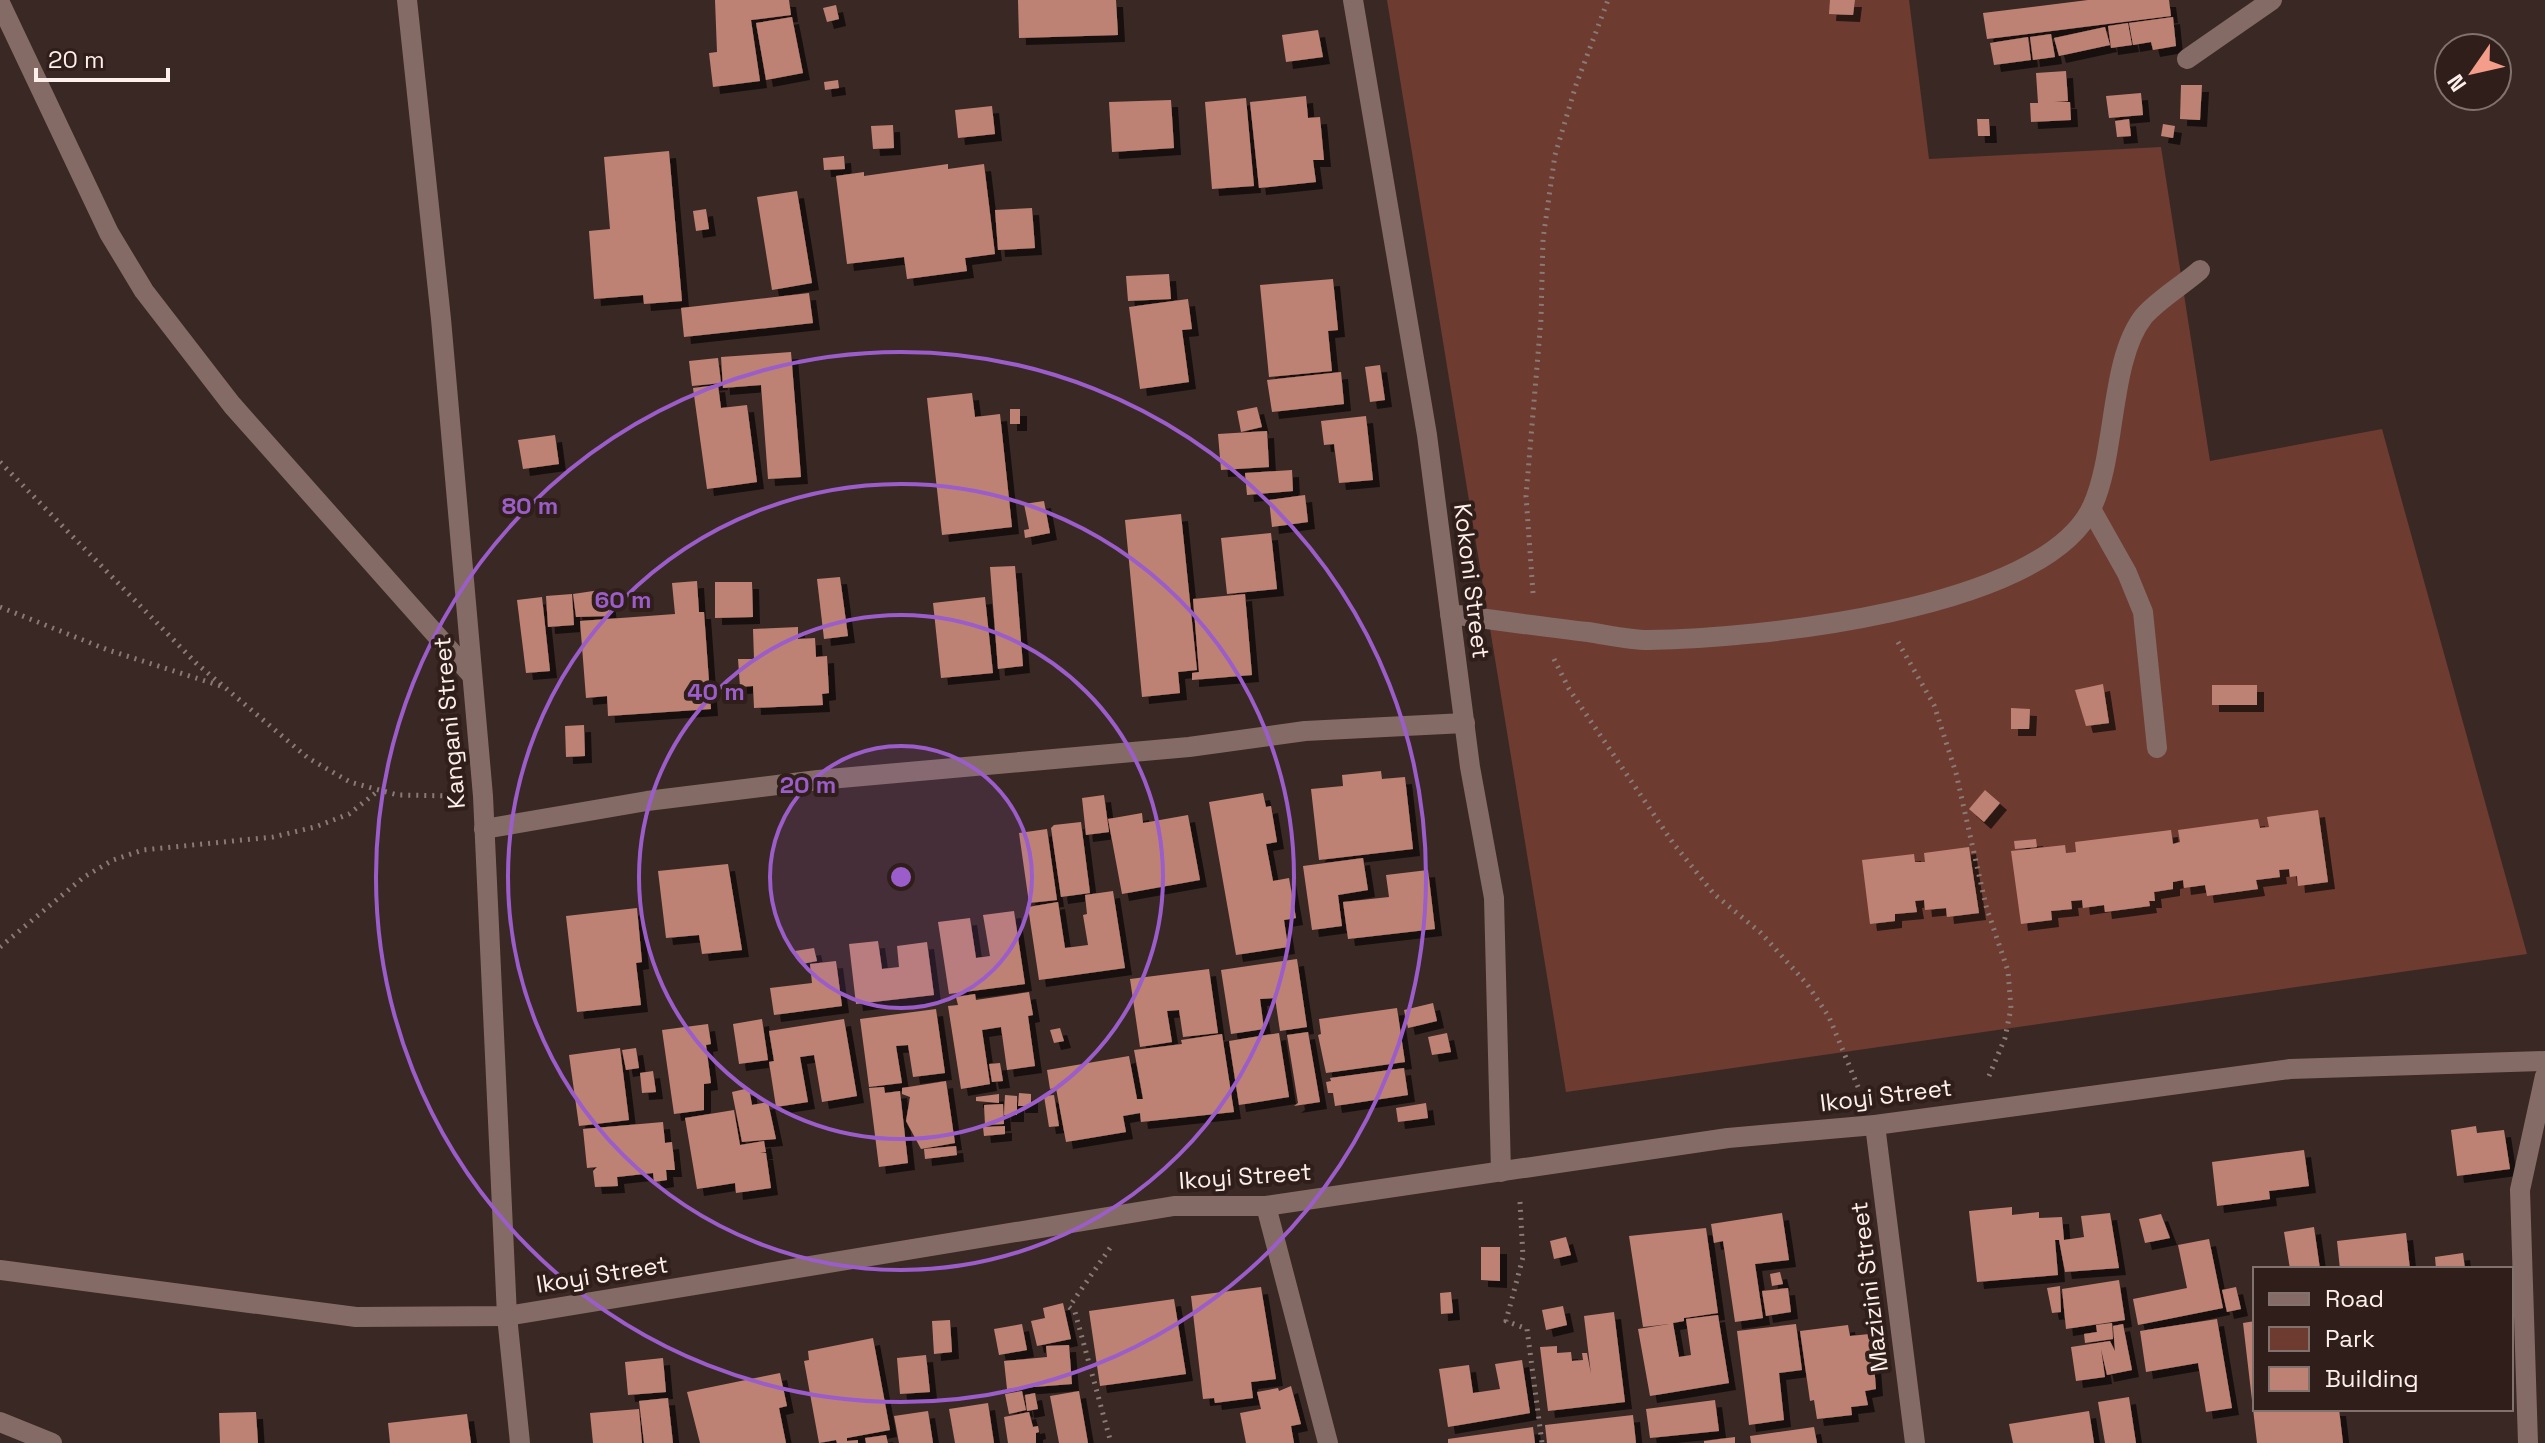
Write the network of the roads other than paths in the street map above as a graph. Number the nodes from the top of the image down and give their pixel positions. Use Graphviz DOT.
graph roads {
  1 [pos="407,0"];
  2 [pos="1353,0"];
  3 [pos="2272,0"];
  4 [pos="0,3"];
  5 [pos="2187,59"];
  6 [pos="2200,270"];
  7 [pos="2091,509"];
  8 [pos="1450,614"];
  9 [pos="470,673"];
  10 [pos="1465,723"];
  11 [pos="2157,748"];
  12 [pos="484,829"];
  13 [pos="2545,1061"];
  14 [pos="2545,1076"];
  15 [pos="1875,1125"];
  16 [pos="1510,1170"];
  17 [pos="1266,1206"];
  18 [pos="0,1270"];
  19 [pos="507,1316"];
  20 [pos="0,1422"];
  21 [pos="52,1443"];
  22 [pos="520,1443"];
  23 [pos="1328,1443"];
  24 [pos="1915,1443"];
  25 [pos="2528,1443"];
  1 -- 9 [label="street, Kangani Street"];
  2 -- 8 [label="street, Kokoni Street"];
  3 -- 5 [label="street"];
  4 -- 9 [label="street"];
  6 -- 7 [label="street"];
  7 -- 8 [label="street"];
  7 -- 11 [label="street"];
  8 -- 10 [label="street, Kokoni Street"];
  9 -- 12 [label="street, Kangani Street"];
  10 -- 12 [label="street"];
  10 -- 16 [label="street, Kokoni Street"];
  12 -- 19 [label="street, Kangani Street"];
  13 -- 15 [label="street, Ikoyi Street"];
  14 -- 25 [label="street"];
  15 -- 16 [label="street, Ikoyi Street"];
  15 -- 24 [label="street, Mazizini Street"];
  16 -- 17 [label="street, Ikoyi Street"];
  17 -- 19 [label="street, Ikoyi Street"];
  17 -- 23 [label="street"];
  18 -- 19 [label="street, Ikoyi Street"];
  19 -- 22 [label="street, Kangani Street"];
  20 -- 21 [label="street"];
}
